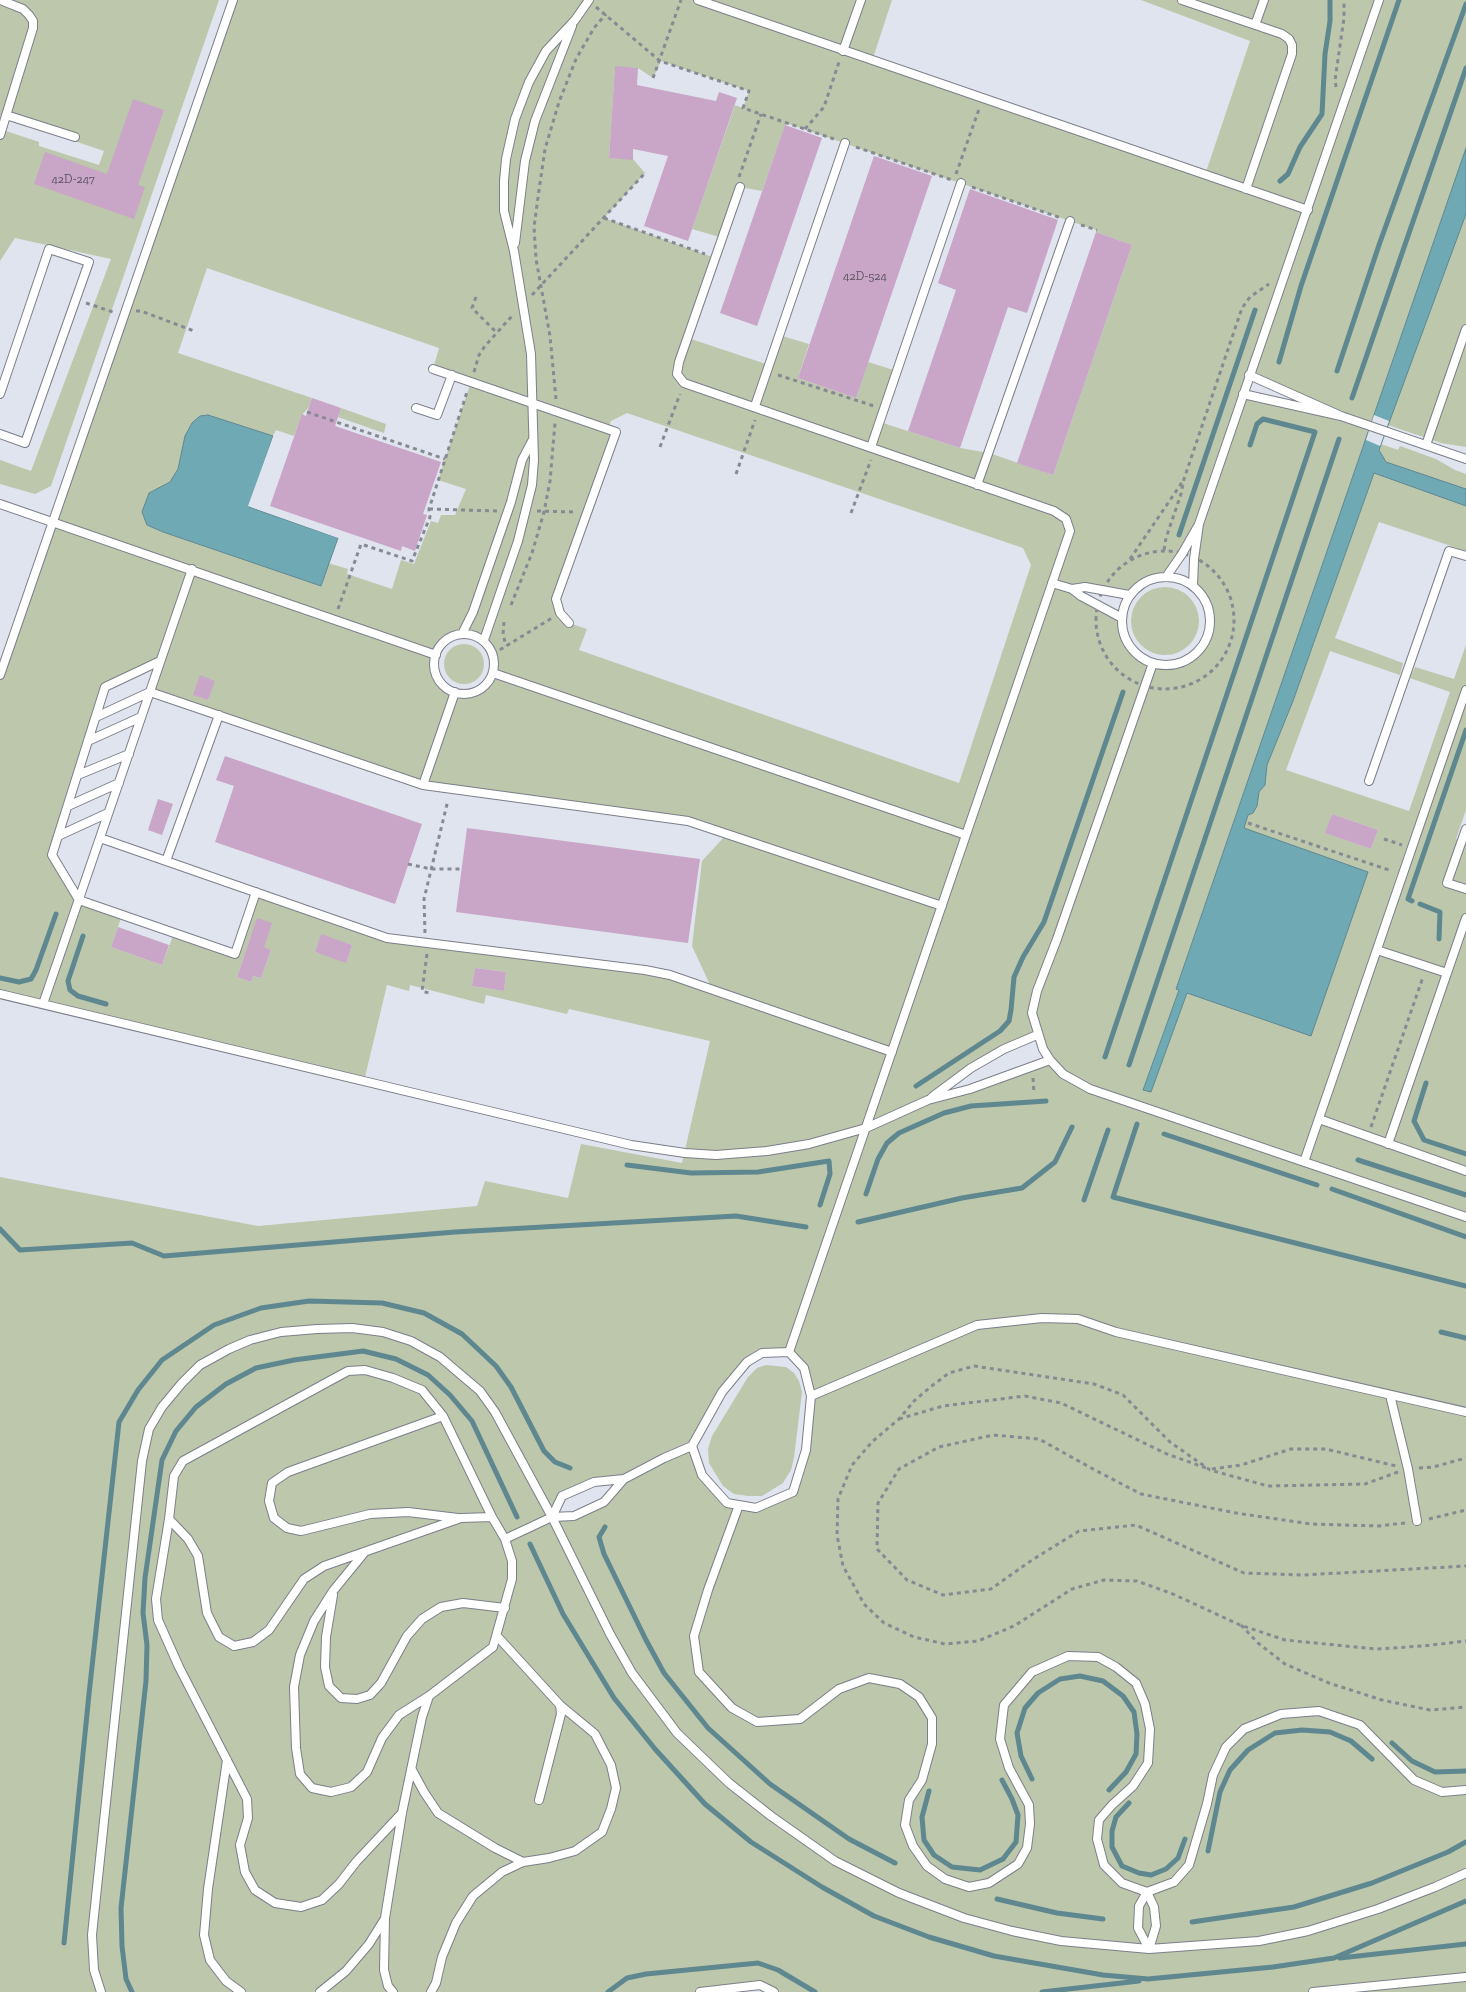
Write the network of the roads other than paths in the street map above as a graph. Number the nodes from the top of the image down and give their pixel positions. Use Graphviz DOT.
graph roads {
  1 [pos="0,0"];
  2 [pos="233,0"];
  3 [pos="589,0"];
  4 [pos="698,0"];
  5 [pos="861,0"];
  6 [pos="1182,0"];
  7 [pos="1264,0"];
  8 [pos="1379,0"];
  9 [pos="575,20"];
  10 [pos="1255,25"];
  11 [pos="843,51"];
  12 [pos="6,115"];
  13 [pos="0,135"];
  14 [pos="75,137"];
  15 [pos="845,143"];
  16 [pos="960,183"];
  17 [pos="740,187"];
  18 [pos="1246,189"];
  19 [pos="1308,210"];
  20 [pos="1070,221"];
  21 [pos="514,251"];
  22 [pos="1466,330"];
  23 [pos="1462,354"];
  24 [pos="433,368"];
  25 [pos="452,375"];
  26 [pos="1249,375"];
  27 [pos="0,394"];
  28 [pos="1243,394"];
  29 [pos="533,403"];
  30 [pos="757,407"];
  31 [pos="416,408"];
  32 [pos="1341,416"];
  33 [pos="0,434"];
  34 [pos="532,439"];
  35 [pos="1426,445"];
  36 [pos="873,448"];
  37 [pos="1466,459"];
  38 [pos="978,485"];
  39 [pos="0,504"];
  40 [pos="52,521"];
  41 [pos="1199,524"];
  42 [pos="1466,556"];
  43 [pos="192,569"];
  44 [pos="1166,577"];
  45 [pos="1052,583"];
  46 [pos="1193,586"];
  47 [pos="1072,589"];
  48 [pos="1130,595"];
  49 [pos="1122,618"];
  50 [pos="569,623"];
  51 [pos="462,634"];
  52 [pos="484,640"];
  53 [pos="436,655"];
  54 [pos="160,661"];
  55 [pos="1153,663"];
  56 [pos="2,666"];
  57 [pos="493,672"];
  58 [pos="0,675"];
  59 [pos="1466,690"];
  60 [pos="150,692"];
  61 [pos="455,692"];
  62 [pos="219,715"];
  63 [pos="96,717"];
  64 [pos="141,717"];
  65 [pos="88,741"];
  66 [pos="128,754"];
  67 [pos="78,775"];
  68 [pos="1368,781"];
  69 [pos="118,783"];
  70 [pos="423,785"];
  71 [pos="68,806"];
  72 [pos="108,813"];
  73 [pos="1466,829"];
  74 [pos="966,835"];
  75 [pos="58,836"];
  76 [pos="100,838"];
  77 [pos="166,861"];
  78 [pos="1466,889"];
  79 [pos="256,892"];
  80 [pos="79,900"];
  81 [pos="942,906"];
  82 [pos="1466,918"];
  83 [pos="1377,950"];
  84 [pos="1447,973"];
  85 [pos="0,994"];
  86 [pos="43,1004"];
  87 [pos="1037,1035"];
  88 [pos="892,1052"];
  89 [pos="1050,1060"];
  90 [pos="928,1100"];
  91 [pos="1319,1120"];
  92 [pos="866,1128"];
  93 [pos="1388,1144"];
  94 [pos="1304,1162"];
  95 [pos="1466,1171"];
  96 [pos="1466,1217"];
  97 [pos="789,1352"];
  98 [pos="1390,1395"];
  99 [pos="811,1396"];
  100 [pos="1466,1412"];
  101 [pos="444,1416"];
  102 [pos="692,1446"];
  103 [pos="624,1479"];
  104 [pos="739,1505"];
  105 [pos="552,1516"];
  106 [pos="492,1517"];
  107 [pos="461,1518"];
  108 [pos="169,1519"];
  109 [pos="1417,1521"];
  110 [pos="506,1539"];
  111 [pos="364,1553"];
  112 [pos="334,1590"];
  113 [pos="505,1608"];
  114 [pos="496,1636"];
  115 [pos="429,1696"];
  116 [pos="560,1705"];
  117 [pos="227,1760"];
  118 [pos="412,1770"];
  119 [pos="1466,1790"];
  120 [pos="539,1800"];
  121 [pos="402,1813"];
  122 [pos="523,1862"];
  123 [pos="1466,1873"];
  124 [pos="1146,1892"];
  125 [pos="385,1918"];
  126 [pos="1149,1950"];
  127 [pos="1466,1977"];
  128 [pos="100,1992"];
  129 [pos="241,1992"];
  130 [pos="320,1992"];
  131 [pos="392,1992"];
  132 [pos="430,1992"];
  133 [pos="700,1992"];
  134 [pos="774,1992"];
  135 [pos="1313,1992"];
  1 -- 12 [label="lane"];
  2 -- 40 [label="lane"];
  3 -- 9 [label="lane"];
  4 -- 11 [label="lane"];
  5 -- 11 [label="lane"];
  6 -- 10 [label="lane"];
  7 -- 10 [label="lane"];
  8 -- 19 [label="lane"];
  9 -- 21 [label="lane"];
  9 -- 21 [label="lane"];
  10 -- 18 [label="lane"];
  11 -- 18 [label="lane"];
  12 -- 13 [label="lane"];
  12 -- 14 [label="lane"];
  15 -- 30 [label="lane"];
  16 -- 36 [label="lane"];
  17 -- 30 [label="lane"];
  18 -- 19 [label="lane"];
  19 -- 26 [label="lane"];
  20 -- 38 [label="lane"];
  21 -- 29 [label="lane"];
  22 -- 23 [label="lane"];
  23 -- 35 [label="lane"];
  24 -- 25 [label="lane"];
  25 -- 29 [label="lane"];
  25 -- 31 [label="lane"];
  26 -- 28 [label="lane"];
  26 -- 32 [label="lane"];
  27 -- 33 [label="lane"];
  28 -- 32 [label="lane"];
  28 -- 41 [label="lane"];
  29 -- 34 [label="lane"];
  29 -- 50 [label="lane"];
  30 -- 36 [label="lane"];
  32 -- 35 [label="lane"];
  34 -- 51 [label="lane"];
  34 -- 52 [label="lane"];
  35 -- 37 [label="lane"];
  36 -- 38 [label="lane"];
  38 -- 45 [label="lane"];
  39 -- 40 [label="lane"];
  40 -- 43 [label="lane"];
  40 -- 56 [label="lane"];
  41 -- 44 [label="lane"];
  41 -- 46 [label="lane"];
  42 -- 68 [label="lane"];
  43 -- 53 [label="lane"];
  43 -- 54 [label="lane"];
  44 -- 46 [label="lane"];
  44 -- 48 [label="lane"];
  45 -- 47 [label="lane"];
  45 -- 74 [label="lane"];
  46 -- 55 [label="lane"];
  47 -- 48 [label="lane"];
  47 -- 49 [label="lane"];
  48 -- 49 [label="lane"];
  49 -- 55 [label="lane"];
  51 -- 52 [label="lane"];
  51 -- 53 [label="lane"];
  52 -- 57 [label="lane"];
  53 -- 61 [label="lane"];
  54 -- 60 [label="lane"];
  54 -- 63 [label="lane"];
  55 -- 87 [label="lane"];
  56 -- 58 [label="lane"];
  57 -- 61 [label="lane"];
  57 -- 74 [label="lane"];
  59 -- 83 [label="lane"];
  60 -- 62 [label="lane"];
  60 -- 63 [label="lane"];
  60 -- 64 [label="lane"];
  61 -- 70 [label="lane"];
  62 -- 70 [label="lane"];
  62 -- 77 [label="lane"];
  63 -- 65 [label="lane"];
  64 -- 65 [label="lane"];
  64 -- 66 [label="lane"];
  65 -- 67 [label="lane"];
  66 -- 67 [label="lane"];
  66 -- 69 [label="lane"];
  67 -- 71 [label="lane"];
  69 -- 71 [label="lane"];
  69 -- 72 [label="lane"];
  70 -- 81 [label="lane"];
  71 -- 75 [label="lane"];
  72 -- 75 [label="lane"];
  72 -- 76 [label="lane"];
  73 -- 78 [label="lane"];
  74 -- 81 [label="lane"];
  75 -- 80 [label="lane"];
  76 -- 77 [label="lane"];
  76 -- 80 [label="lane"];
  77 -- 79 [label="lane"];
  79 -- 80 [label="lane"];
  79 -- 88 [label="lane"];
  80 -- 86 [label="lane"];
  81 -- 88 [label="lane"];
  82 -- 84 [label="lane"];
  83 -- 84 [label="lane"];
  83 -- 91 [label="lane"];
  84 -- 93 [label="lane"];
  85 -- 86 [label="lane"];
  86 -- 92 [label="lane"];
  87 -- 89 [label="lane"];
  87 -- 90 [label="lane"];
  88 -- 92 [label="lane"];
  89 -- 90 [label="lane"];
  89 -- 94 [label="lane"];
  90 -- 92 [label="lane"];
  91 -- 93 [label="lane"];
  91 -- 94 [label="lane"];
  92 -- 97 [label="lane"];
  93 -- 95 [label="lane"];
  94 -- 96 [label="lane"];
  97 -- 99 [label="lane"];
  97 -- 102 [label="lane"];
  98 -- 99 [label="lane"];
  98 -- 100 [label="lane"];
  98 -- 109 [label="lane"];
  99 -- 104 [label="lane"];
  101 -- 106 [label="lane"];
  101 -- 107 [label="lane"];
  101 -- 108 [label="lane"];
  102 -- 103 [label="lane"];
  102 -- 104 [label="lane"];
  103 -- 105 [label="lane"];
  103 -- 105 [label="lane"];
  104 -- 124 [label="lane"];
  105 -- 110 [label="lane"];
  105 -- 126 [label="lane"];
  105 -- 128 [label="lane"];
  106 -- 107 [label="lane"];
  106 -- 110 [label="lane"];
  107 -- 111 [label="lane"];
  108 -- 111 [label="lane"];
  108 -- 117 [label="lane"];
  110 -- 113 [label="lane"];
  111 -- 112 [label="lane"];
  112 -- 113 [label="lane"];
  112 -- 115 [label="lane"];
  113 -- 114 [label="lane"];
  114 -- 115 [label="lane"];
  114 -- 116 [label="lane"];
  115 -- 118 [label="lane"];
  116 -- 120 [label="lane"];
  116 -- 122 [label="lane"];
  117 -- 121 [label="lane"];
  117 -- 129 [label="lane"];
  118 -- 121 [label="lane"];
  118 -- 122 [label="lane"];
  119 -- 124 [label="lane"];
  121 -- 125 [label="lane"];
  122 -- 132 [label="lane"];
  123 -- 126 [label="lane"];
  124 -- 126 [label="lane"];
  124 -- 126 [label="lane"];
  125 -- 130 [label="lane"];
  125 -- 131 [label="lane"];
  127 -- 135 [label="lane"];
  133 -- 134 [label="lane"];
}
